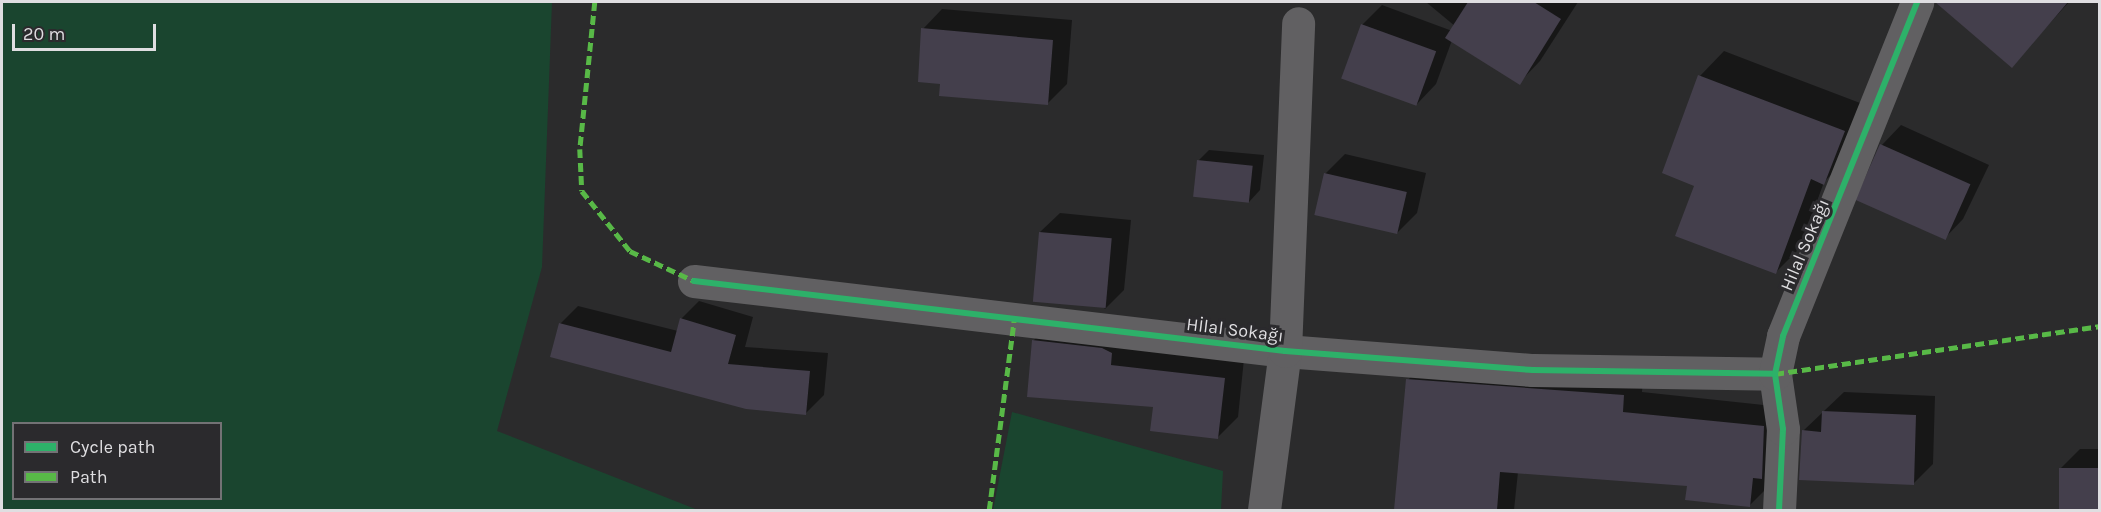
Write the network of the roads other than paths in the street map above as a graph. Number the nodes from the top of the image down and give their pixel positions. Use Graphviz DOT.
graph roads {
  1 [pos="1917,2"];
  2 [pos="1298,23"];
  3 [pos="694,280"];
  4 [pos="1285,351"];
  5 [pos="1775,374"];
  6 [pos="1264,510"];
  7 [pos="1779,510"];
  1 -- 5 [label="street, Hilal Sokağı"];
  2 -- 4 [label="street"];
  3 -- 4 [label="street, Hİlal Sokağı"];
  4 -- 5 [label="street, Hİlal Sokağı"];
  4 -- 6 [label="street"];
  5 -- 7 [label="street, Hilal Sokağı"];
}
